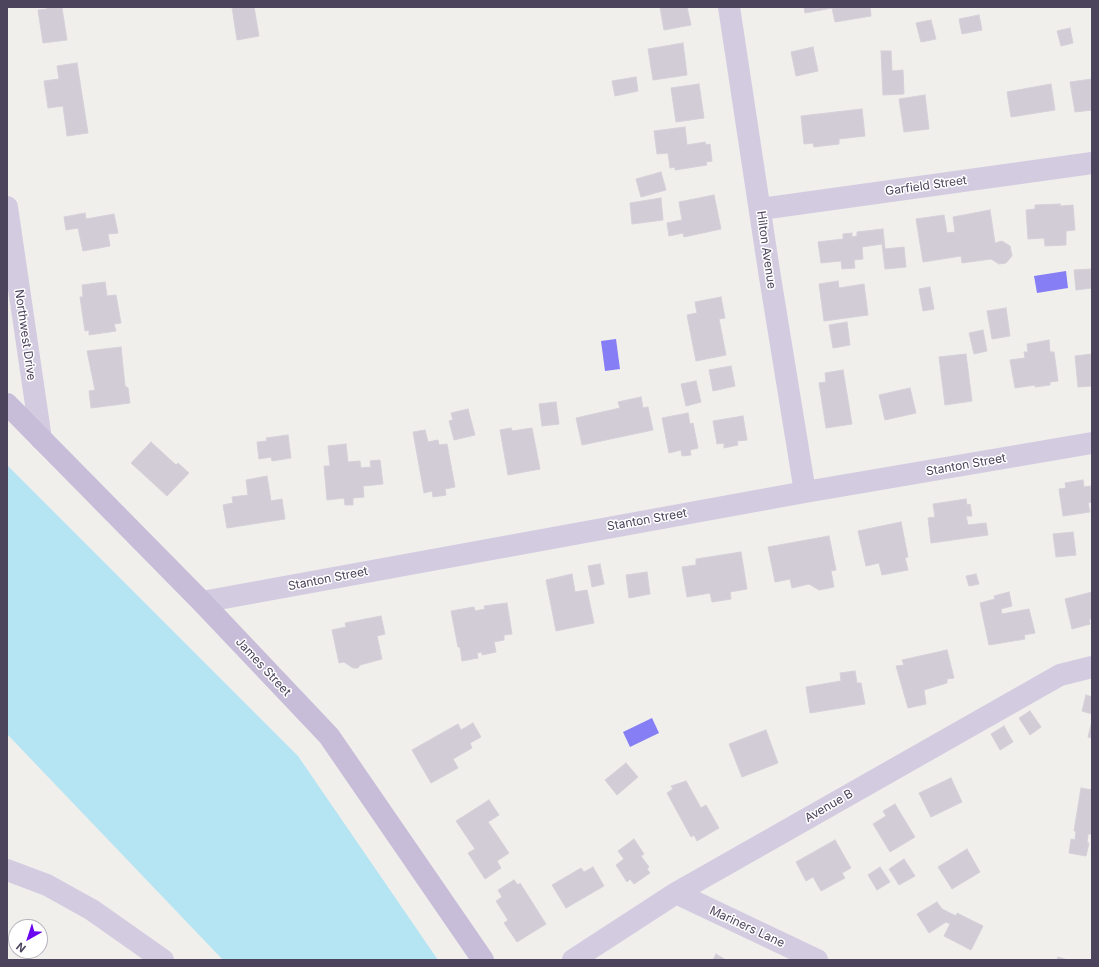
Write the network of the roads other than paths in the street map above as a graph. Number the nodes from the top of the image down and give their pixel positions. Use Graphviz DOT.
graph roads {
  1 [pos="729,7"];
  2 [pos="1092,163"];
  3 [pos="7,207"];
  4 [pos="761,209"];
  5 [pos="7,404"];
  6 [pos="41,439"];
  7 [pos="1092,443"];
  8 [pos="806,492"];
  9 [pos="202,602"];
  10 [pos="1092,667"];
  11 [pos="7,870"];
  12 [pos="676,893"];
  13 [pos="163,960"];
  14 [pos="483,960"];
  15 [pos="573,960"];
  16 [pos="818,960"];
  1 -- 4 [label="street, Hilton Avenue"];
  2 -- 4 [label="street, Garfield Street"];
  3 -- 6 [label="street, Northwest Drive"];
  4 -- 8 [label="street, Hilton Avenue"];
  5 -- 6 [label="main road, James Street"];
  6 -- 9 [label="main road, James Street"];
  7 -- 8 [label="street, Stanton Street"];
  8 -- 9 [label="street, Stanton Street"];
  9 -- 14 [label="main road, James Street"];
  10 -- 12 [label="street, Avenue B"];
  11 -- 13 [label="street"];
  12 -- 15 [label="street, Avenue B"];
  12 -- 16 [label="street, Mariners Lane"];
}
